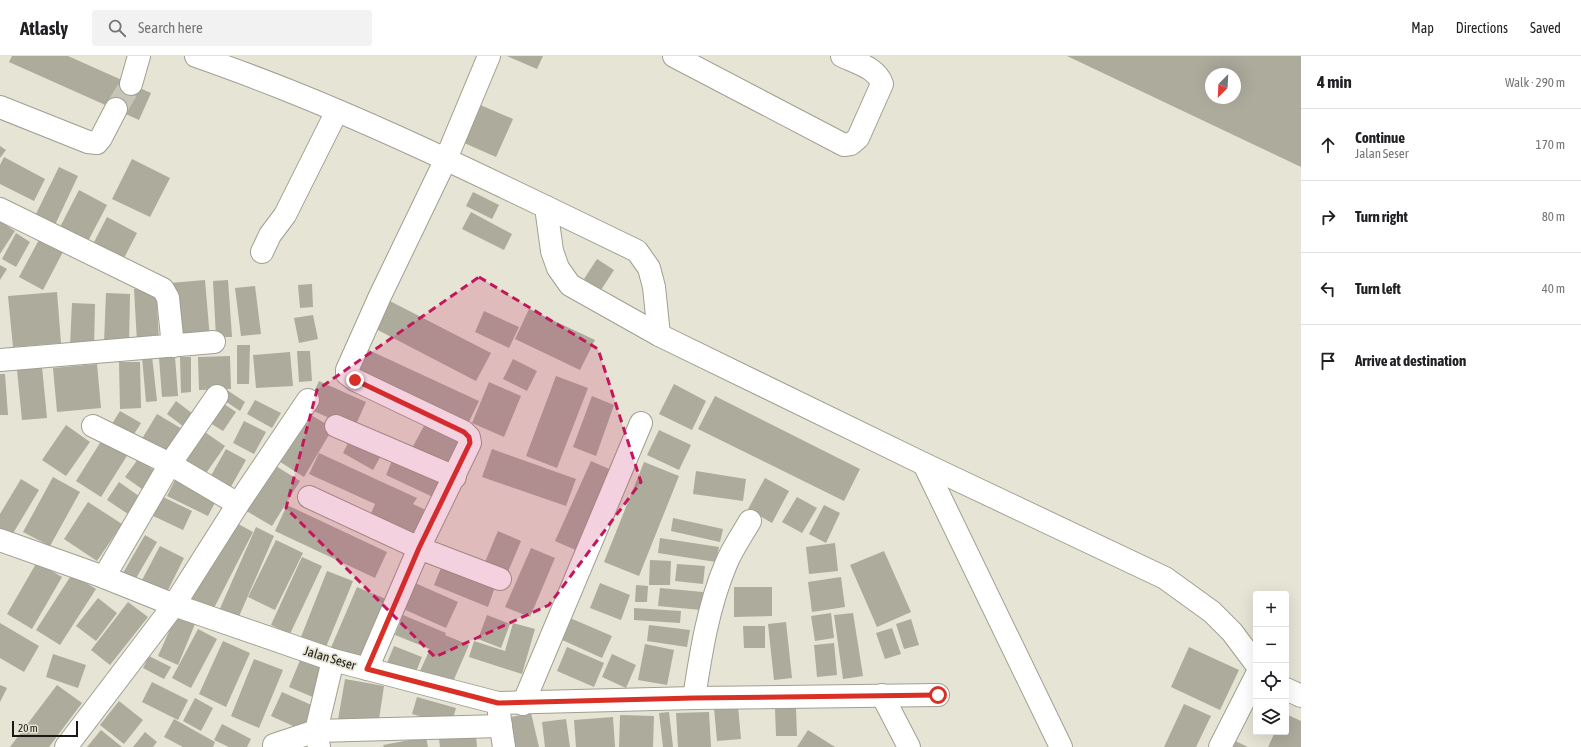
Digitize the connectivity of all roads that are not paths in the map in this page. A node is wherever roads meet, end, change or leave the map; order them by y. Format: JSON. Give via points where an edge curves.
{"nodes":[{"id":1,"x":139,"y":56,"type":"edge"},
{"id":2,"x":196,"y":56,"type":"edge"},
{"id":3,"x":489,"y":56,"type":"edge"},
{"id":4,"x":674,"y":56,"type":"edge"},
{"id":5,"x":842,"y":56,"type":"edge"},
{"id":6,"x":131,"y":84,"type":"tunnel mouth"},
{"id":7,"x":0,"y":107,"type":"edge"},
{"id":8,"x":116,"y":109,"type":"tunnel mouth"},
{"id":9,"x":337,"y":111,"type":"junction"},
{"id":10,"x":446,"y":159,"type":"junction"},
{"id":11,"x":546,"y":207,"type":"junction"},
{"id":12,"x":0,"y":209,"type":"edge"},
{"id":13,"x":262,"y":252,"type":"dead end"},
{"id":14,"x":659,"y":335,"type":"junction"},
{"id":15,"x":214,"y":342,"type":"dead end"},
{"id":16,"x":173,"y":346,"type":"junction"},
{"id":17,"x":0,"y":360,"type":"edge"},
{"id":18,"x":217,"y":396,"type":"dead end"},
{"id":19,"x":308,"y":400,"type":"dead end"},
{"id":20,"x":641,"y":423,"type":"dead end"},
{"id":21,"x":93,"y":426,"type":"dead end"},
{"id":22,"x":336,"y":426,"type":"dead end"},
{"id":23,"x":170,"y":464,"type":"junction"},
{"id":24,"x":924,"y":464,"type":"junction"},
{"id":25,"x":455,"y":477,"type":"junction"},
{"id":26,"x":309,"y":498,"type":"dead end"},
{"id":27,"x":238,"y":504,"type":"junction"},
{"id":28,"x":750,"y":520,"type":"dead end"},
{"id":29,"x":2,"y":545,"type":"edge"},
{"id":30,"x":419,"y":548,"type":"junction"},
{"id":31,"x":104,"y":577,"type":"junction"},
{"id":32,"x":500,"y":579,"type":"dead end"},
{"id":33,"x":174,"y":605,"type":"junction"},
{"id":34,"x":333,"y":660,"type":"junction"},
{"id":35,"x":1255,"y":663,"type":"edge"},
{"id":36,"x":367,"y":669,"type":"junction"},
{"id":37,"x":1253,"y":682,"type":"edge"},
{"id":38,"x":1289,"y":690,"type":"edge"},
{"id":39,"x":882,"y":695,"type":"junction"},
{"id":40,"x":938,"y":695,"type":"dead end"},
{"id":41,"x":1301,"y":696,"type":"edge"},
{"id":42,"x":694,"y":698,"type":"junction"},
{"id":43,"x":498,"y":703,"type":"junction"},
{"id":44,"x":523,"y":704,"type":"junction"},
{"id":45,"x":502,"y":736,"type":"edge"},
{"id":46,"x":317,"y":739,"type":"edge"},
{"id":47,"x":274,"y":745,"type":"dead end"},
{"id":48,"x":66,"y":747,"type":"edge"},
{"id":49,"x":909,"y":747,"type":"edge"},
{"id":50,"x":1061,"y":747,"type":"edge"},
{"id":51,"x":1220,"y":747,"type":"edge"}],
"edges":[{"from":1,"to":6,"type":"street"},
{"from":2,"to":9,"type":"street"},
{"from":3,"to":10,"type":"street"},
{"from":4,"to":5,"type":"street","via":[[844,145],[851,144],[858,138],[882,84],[876,72]]},
{"from":7,"to":8,"type":"street","via":[[88,142],[97,143]]},
{"from":9,"to":10,"type":"street"},
{"from":9,"to":13,"type":"street","via":[[285,215],[270,235]]},
{"from":10,"to":11,"type":"street"},
{"from":10,"to":25,"type":"street","via":[[380,296],[347,374],[464,432],[470,443]]},
{"from":11,"to":14,"type":"street","via":[[552,251],[558,268],[570,285]]},
{"from":11,"to":14,"type":"street","via":[[637,251],[649,268],[654,287]]},
{"from":12,"to":16,"type":"street","via":[[162,289],[168,298]]},
{"from":14,"to":24,"type":"street"},
{"from":15,"to":16,"type":"street"},
{"from":16,"to":17,"type":"street"},
{"from":18,"to":23,"type":"street"},
{"from":19,"to":27,"type":"street"},
{"from":20,"to":44,"type":"street"},
{"from":21,"to":23,"type":"street"},
{"from":22,"to":25,"type":"street"},
{"from":23,"to":27,"type":"street"},
{"from":23,"to":31,"type":"street"},
{"from":24,"to":35,"type":"street","via":[[1165,578],[1212,612],[1232,632]]},
{"from":24,"to":50,"type":"street"},
{"from":25,"to":30,"type":"street"},
{"from":26,"to":30,"type":"street"},
{"from":27,"to":33,"type":"street"},
{"from":28,"to":42,"type":"street","via":[[726,563],[714,596],[704,634]]},
{"from":29,"to":31,"type":"street","name":"Jalan Seser"},
{"from":30,"to":32,"type":"street"},
{"from":30,"to":36,"type":"street"},
{"from":31,"to":33,"type":"street","name":"Jalan Seser"},
{"from":33,"to":34,"type":"street","name":"Jalan Seser"},
{"from":33,"to":48,"type":"street"},
{"from":34,"to":36,"type":"street","name":"Jalan Seser"},
{"from":34,"to":46,"type":"street"},
{"from":36,"to":43,"type":"street","name":"Jalan Seser"},
{"from":37,"to":51,"type":"street"},
{"from":38,"to":41,"type":"street"},
{"from":39,"to":40,"type":"street","name":"Jalan Seser"},
{"from":39,"to":42,"type":"street","name":"Jalan Seser"},
{"from":39,"to":49,"type":"street"},
{"from":42,"to":44,"type":"street","name":"Jalan Seser"},
{"from":43,"to":44,"type":"street","name":"Jalan Seser"},
{"from":43,"to":45,"type":"street"},
{"from":45,"to":46,"type":"street"},
{"from":46,"to":47,"type":"street"}]}
